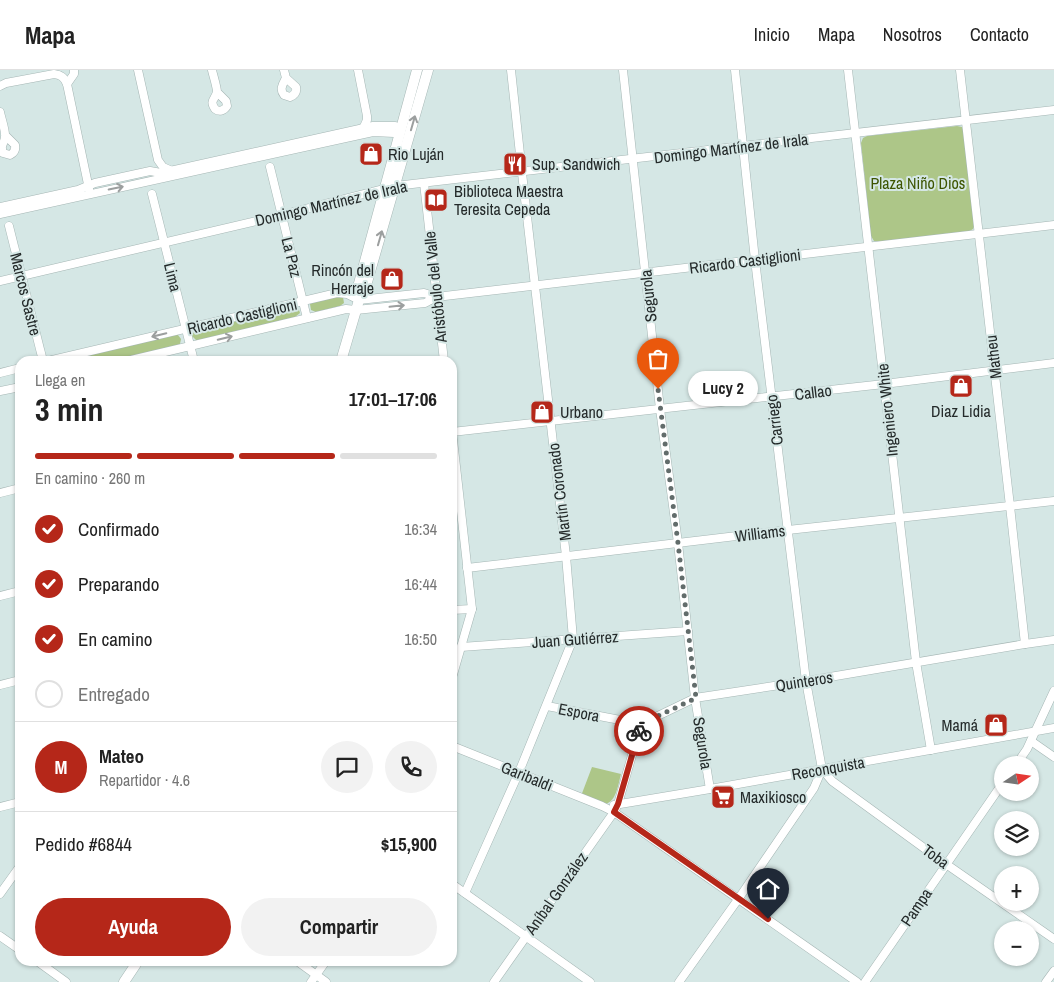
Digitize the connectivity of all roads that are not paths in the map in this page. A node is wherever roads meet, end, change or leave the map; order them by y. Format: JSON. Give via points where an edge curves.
{"nodes":[{"id":1,"x":74,"y":70,"type":"edge"},
{"id":2,"x":138,"y":70,"type":"edge"},
{"id":3,"x":212,"y":70,"type":"edge"},
{"id":4,"x":358,"y":70,"type":"edge"},
{"id":5,"x":417,"y":70,"type":"edge"},
{"id":6,"x":428,"y":70,"type":"edge"},
{"id":7,"x":511,"y":70,"type":"edge"},
{"id":8,"x":623,"y":70,"type":"edge"},
{"id":9,"x":734,"y":70,"type":"edge"},
{"id":10,"x":848,"y":70,"type":"edge"},
{"id":11,"x":960,"y":70,"type":"edge"},
{"id":12,"x":57,"y":72,"type":"edge"},
{"id":13,"x":2,"y":83,"type":"edge"},
{"id":14,"x":67,"y":84,"type":"junction"},
{"id":15,"x":217,"y":92,"type":"dead end"},
{"id":16,"x":1054,"y":110,"type":"edge"},
{"id":17,"x":0,"y":112,"type":"edge"},
{"id":18,"x":966,"y":120,"type":"junction"},
{"id":19,"x":395,"y":129,"type":"dead end"},
{"id":20,"x":362,"y":132,"type":"junction"},
{"id":21,"x":856,"y":133,"type":"junction"},
{"id":22,"x":6,"y":136,"type":"dead end"},
{"id":23,"x":743,"y":146,"type":"junction"},
{"id":24,"x":158,"y":160,"type":"junction"},
{"id":25,"x":633,"y":160,"type":"junction"},
{"id":26,"x":270,"y":167,"type":"dead end"},
{"id":27,"x":150,"y":171,"type":"junction"},
{"id":28,"x":172,"y":171,"type":"junction"},
{"id":29,"x":522,"y":173,"type":"junction"},
{"id":30,"x":161,"y":176,"type":"junction"},
{"id":31,"x":424,"y":183,"type":"junction"},
{"id":32,"x":395,"y":186,"type":"junction"},
{"id":33,"x":384,"y":189,"type":"junction"},
{"id":34,"x":89,"y":190,"type":"junction"},
{"id":35,"x":152,"y":194,"type":"dead end"},
{"id":36,"x":0,"y":208,"type":"edge"},
{"id":37,"x":0,"y":214,"type":"edge"},
{"id":38,"x":282,"y":215,"type":"junction"},
{"id":39,"x":1054,"y":225,"type":"edge"},
{"id":40,"x":9,"y":226,"type":"dead end"},
{"id":41,"x":979,"y":234,"type":"junction"},
{"id":42,"x":164,"y":242,"type":"junction"},
{"id":43,"x":869,"y":246,"type":"junction"},
{"id":44,"x":755,"y":260,"type":"junction"},
{"id":45,"x":646,"y":273,"type":"junction"},
{"id":46,"x":21,"y":276,"type":"junction"},
{"id":47,"x":0,"y":281,"type":"edge"},
{"id":48,"x":535,"y":286,"type":"junction"},
{"id":49,"x":436,"y":297,"type":"junction"},
{"id":50,"x":303,"y":301,"type":"junction"},
{"id":51,"x":358,"y":305,"type":"junction"},
{"id":52,"x":307,"y":318,"type":"junction"},
{"id":53,"x":186,"y":329,"type":"junction"},
{"id":54,"x":190,"y":346,"type":"junction"},
{"id":55,"x":42,"y":356,"type":"edge"},
{"id":56,"x":70,"y":356,"type":"edge"},
{"id":57,"x":148,"y":356,"type":"edge"},
{"id":58,"x":193,"y":356,"type":"edge"},
{"id":59,"x":343,"y":356,"type":"edge"},
{"id":60,"x":443,"y":356,"type":"edge"},
{"id":61,"x":1054,"y":363,"type":"edge"},
{"id":62,"x":15,"y":369,"type":"edge"},
{"id":63,"x":995,"y":371,"type":"junction"},
{"id":64,"x":0,"y":373,"type":"edge"},
{"id":65,"x":884,"y":384,"type":"junction"},
{"id":66,"x":15,"y":388,"type":"edge"},
{"id":67,"x":0,"y":391,"type":"edge"},
{"id":68,"x":772,"y":397,"type":"junction"},
{"id":69,"x":660,"y":409,"type":"junction"},
{"id":70,"x":551,"y":422,"type":"junction"},
{"id":71,"x":457,"y":432,"type":"edge"},
{"id":72,"x":457,"y":471,"type":"edge"},
{"id":73,"x":15,"y":489,"type":"edge"},
{"id":74,"x":0,"y":493,"type":"edge"},
{"id":75,"x":1054,"y":501,"type":"edge"},
{"id":76,"x":1010,"y":506,"type":"junction"},
{"id":77,"x":899,"y":518,"type":"junction"},
{"id":78,"x":788,"y":530,"type":"junction"},
{"id":79,"x":678,"y":543,"type":"junction"},
{"id":80,"x":566,"y":556,"type":"junction"},
{"id":81,"x":467,"y":568,"type":"junction"},
{"id":82,"x":15,"y":592,"type":"edge"},
{"id":83,"x":0,"y":596,"type":"edge"},
{"id":84,"x":472,"y":609,"type":"junction"},
{"id":85,"x":457,"y":610,"type":"edge"},
{"id":86,"x":688,"y":631,"type":"junction"},
{"id":87,"x":573,"y":639,"type":"junction"},
{"id":88,"x":1054,"y":640,"type":"edge"},
{"id":89,"x":1025,"y":644,"type":"junction"},
{"id":90,"x":461,"y":647,"type":"junction"},
{"id":91,"x":457,"y":661,"type":"edge"},
{"id":92,"x":916,"y":662,"type":"junction"},
{"id":93,"x":15,"y":681,"type":"edge"},
{"id":94,"x":806,"y":681,"type":"junction"},
{"id":95,"x":0,"y":685,"type":"edge"},
{"id":96,"x":1054,"y":691,"type":"edge"},
{"id":97,"x":696,"y":698,"type":"junction"},
{"id":98,"x":546,"y":706,"type":"junction"},
{"id":99,"x":641,"y":724,"type":"junction"},
{"id":100,"x":1054,"y":728,"type":"edge"},
{"id":101,"x":1035,"y":731,"type":"junction"},
{"id":102,"x":1031,"y":741,"type":"junction"},
{"id":103,"x":457,"y":748,"type":"edge"},
{"id":104,"x":932,"y":750,"type":"junction"},
{"id":105,"x":1022,"y":756,"type":"edge"},
{"id":106,"x":1054,"y":757,"type":"edge"},
{"id":107,"x":822,"y":769,"type":"junction"},
{"id":108,"x":519,"y":772,"type":"junction"},
{"id":109,"x":710,"y":789,"type":"junction"},
{"id":110,"x":994,"y":795,"type":"edge"},
{"id":111,"x":15,"y":803,"type":"edge"},
{"id":112,"x":0,"y":806,"type":"edge"},
{"id":113,"x":616,"y":808,"type":"junction"},
{"id":114,"x":946,"y":864,"type":"junction"},
{"id":115,"x":15,"y":873,"type":"edge"},
{"id":116,"x":457,"y":887,"type":"edge"},
{"id":117,"x":465,"y":893,"type":"junction"},
{"id":118,"x":0,"y":894,"type":"edge"},
{"id":119,"x":739,"y":898,"type":"junction"},
{"id":120,"x":0,"y":936,"type":"edge"},
{"id":121,"x":525,"y":937,"type":"junction"},
{"id":122,"x":1054,"y":939,"type":"edge"},
{"id":123,"x":15,"y":946,"type":"edge"},
{"id":124,"x":43,"y":966,"type":"edge"},
{"id":125,"x":135,"y":966,"type":"edge"},
{"id":126,"x":304,"y":966,"type":"edge"},
{"id":127,"x":322,"y":966,"type":"edge"},
{"id":128,"x":1054,"y":971,"type":"edge"},
{"id":129,"x":316,"y":975,"type":"junction"},
{"id":130,"x":66,"y":982,"type":"edge"},
{"id":131,"x":124,"y":982,"type":"edge"},
{"id":132,"x":311,"y":982,"type":"edge"},
{"id":133,"x":326,"y":982,"type":"edge"},
{"id":134,"x":494,"y":982,"type":"edge"},
{"id":135,"x":590,"y":982,"type":"edge"},
{"id":136,"x":680,"y":982,"type":"edge"},
{"id":137,"x":857,"y":982,"type":"edge"},
{"id":138,"x":865,"y":982,"type":"edge"},
{"id":139,"x":1046,"y":982,"type":"edge"}],
"edges":[{"from":1,"to":14,"type":"street"},
{"from":2,"to":24,"type":"street"},
{"from":3,"to":15,"type":"street"},
{"from":4,"to":20,"type":"street","via":[[367,116]]},
{"from":5,"to":33,"type":"main road"},
{"from":32,"to":6,"type":"main road","one_way":true},
{"from":7,"to":29,"type":"street","name":"Martín Coronado"},
{"from":8,"to":25,"type":"street","name":"Segurola"},
{"from":9,"to":23,"type":"street","name":"Carriego"},
{"from":10,"to":21,"type":"street","name":"Ingeniero White"},
{"from":11,"to":18,"type":"street","name":"Matheu"},
{"from":12,"to":13,"type":"street"},
{"from":12,"to":14,"type":"street"},
{"from":14,"to":34,"type":"street"},
{"from":16,"to":18,"type":"street","name":"Domingo Martínez de Irala"},
{"from":17,"to":22,"type":"street"},
{"from":18,"to":21,"type":"street","name":"Domingo Martínez de Irala"},
{"from":18,"to":41,"type":"street","name":"Matheu"},
{"from":19,"to":20,"type":"street"},
{"from":20,"to":28,"type":"street"},
{"from":20,"to":30,"type":"street"},
{"from":21,"to":23,"type":"street","name":"Domingo Martínez de Irala"},
{"from":21,"to":43,"type":"street","name":"Ingeniero White"},
{"from":23,"to":25,"type":"street","name":"Domingo Martínez de Irala"},
{"from":23,"to":44,"type":"street","name":"Carriego"},
{"from":24,"to":27,"type":"street"},
{"from":24,"to":28,"type":"street"},
{"from":25,"to":29,"type":"street","name":"Domingo Martínez de Irala"},
{"from":25,"to":45,"type":"street","name":"Segurola"},
{"from":26,"to":38,"type":"street","name":"La Paz"},
{"from":27,"to":30,"type":"street"},
{"from":27,"to":34,"type":"street","via":[[95,183]]},
{"from":28,"to":30,"type":"street"},
{"from":29,"to":31,"type":"street","name":"Domingo Martínez de Irala"},
{"from":29,"to":48,"type":"street","name":"Martín Coronado"},
{"from":34,"to":30,"type":"street","one_way":true},
{"from":31,"to":32,"type":"street","name":"Domingo Martínez de Irala"},
{"from":31,"to":49,"type":"street","name":"Aristóbulo del Valle"},
{"from":32,"to":33,"type":"street","name":"Domingo Martínez de Irala"},
{"from":51,"to":32,"type":"main road","one_way":true,"via":[[366,289]]},
{"from":33,"to":38,"type":"street","name":"Domingo Martínez de Irala"},
{"from":33,"to":51,"type":"main road","via":[[358,287]]},
{"from":34,"to":36,"type":"street"},
{"from":34,"to":37,"type":"street"},
{"from":35,"to":42,"type":"street","name":"Lima"},
{"from":38,"to":42,"type":"street","name":"Domingo Martínez de Irala"},
{"from":38,"to":50,"type":"street","name":"La Paz"},
{"from":39,"to":41,"type":"street","name":"Ricardo Castiglioni"},
{"from":40,"to":46,"type":"street","name":"Marcos Sastre"},
{"from":41,"to":43,"type":"street","name":"Ricardo Castiglioni"},
{"from":41,"to":63,"type":"street","name":"Matheu"},
{"from":42,"to":46,"type":"street","name":"Domingo Martínez de Irala"},
{"from":42,"to":53,"type":"street","name":"Lima"},
{"from":43,"to":44,"type":"street","name":"Ricardo Castiglioni"},
{"from":43,"to":65,"type":"street","name":"Ingeniero White"},
{"from":44,"to":45,"type":"street","name":"Ricardo Castiglioni"},
{"from":44,"to":68,"type":"street","name":"Carriego"},
{"from":45,"to":48,"type":"street","name":"Ricardo Castiglioni"},
{"from":45,"to":69,"type":"street","name":"Segurola"},
{"from":46,"to":47,"type":"street","name":"Domingo Martínez de Irala"},
{"from":46,"to":55,"type":"street","name":"Marcos Sastre"},
{"from":48,"to":49,"type":"street","name":"Ricardo Castiglioni"},
{"from":48,"to":70,"type":"street","name":"Martín Coronado"},
{"from":49,"to":51,"type":"street","name":"Ricardo Castiglioni","via":[[425,303]]},
{"from":49,"to":60,"type":"street","name":"Aristóbulo del Valle"},
{"from":50,"to":51,"type":"street","name":"Ricardo Castiglioni","via":[[337,293],[347,294]]},
{"from":50,"to":52,"type":"street","name":"La Paz"},
{"from":50,"to":53,"type":"street","name":"Ricardo Castiglioni"},
{"from":51,"to":52,"type":"street","name":"Ricardo Castiglioni"},
{"from":51,"to":59,"type":"main road"},
{"from":54,"to":52,"type":"street","name":"Ricardo Castiglioni","one_way":true},
{"from":53,"to":54,"type":"street","name":"Lima"},
{"from":53,"to":56,"type":"street","name":"Ricardo Castiglioni","one_way":true},
{"from":54,"to":57,"type":"street","name":"Ricardo Castiglioni"},
{"from":54,"to":58,"type":"street","name":"Lima"},
{"from":61,"to":63,"type":"street","name":"Callao"},
{"from":62,"to":64,"type":"street"},
{"from":63,"to":65,"type":"street","name":"Callao"},
{"from":63,"to":76,"type":"street","name":"Matheu"},
{"from":65,"to":68,"type":"street","name":"Callao"},
{"from":65,"to":77,"type":"street","name":"Ingeniero White"},
{"from":66,"to":67,"type":"street"},
{"from":68,"to":69,"type":"street","name":"Callao"},
{"from":68,"to":78,"type":"street","name":"Carriego"},
{"from":69,"to":70,"type":"street","name":"Callao"},
{"from":69,"to":79,"type":"street","name":"Segurola"},
{"from":70,"to":71,"type":"street","name":"Callao"},
{"from":70,"to":80,"type":"street","name":"Martín Coronado"},
{"from":72,"to":81,"type":"street"},
{"from":73,"to":74,"type":"street"},
{"from":75,"to":76,"type":"street","name":"Williams"},
{"from":76,"to":77,"type":"street","name":"Williams"},
{"from":76,"to":89,"type":"street","name":"Matheu"},
{"from":77,"to":78,"type":"street","name":"Williams"},
{"from":77,"to":92,"type":"street","name":"Ingeniero White"},
{"from":78,"to":79,"type":"street","name":"Williams"},
{"from":78,"to":94,"type":"street","name":"Carriego"},
{"from":79,"to":80,"type":"street","name":"Williams"},
{"from":79,"to":86,"type":"street","name":"Segurola"},
{"from":80,"to":81,"type":"street","name":"Williams"},
{"from":80,"to":87,"type":"street","name":"Martín Coronado"},
{"from":81,"to":84,"type":"street"},
{"from":82,"to":83,"type":"street"},
{"from":84,"to":85,"type":"street"},
{"from":84,"to":90,"type":"street"},
{"from":86,"to":87,"type":"street","name":"Juan Gutiérrez"},
{"from":86,"to":97,"type":"street","name":"Segurola"},
{"from":87,"to":90,"type":"street","name":"Juan Gutiérrez"},
{"from":87,"to":98,"type":"street","name":"Martín Coronado"},
{"from":88,"to":89,"type":"street","name":"Quinteros"},
{"from":89,"to":92,"type":"street","name":"Quinteros"},
{"from":90,"to":91,"type":"street"},
{"from":92,"to":94,"type":"street","name":"Quinteros"},
{"from":92,"to":104,"type":"street","name":"Ingeniero White"},
{"from":93,"to":95,"type":"street"},
{"from":94,"to":97,"type":"street","name":"Quinteros"},
{"from":94,"to":107,"type":"street","name":"Carriego"},
{"from":96,"to":101,"type":"street"},
{"from":97,"to":99,"type":"street","name":"Quinteros"},
{"from":97,"to":109,"type":"street","name":"Segurola"},
{"from":98,"to":99,"type":"street","name":"Espora"},
{"from":98,"to":108,"type":"street","name":"Martín Coronado"},
{"from":99,"to":113,"type":"street"},
{"from":100,"to":101,"type":"street","name":"Reconquista"},
{"from":101,"to":102,"type":"street"},
{"from":101,"to":104,"type":"street","name":"Reconquista"},
{"from":102,"to":105,"type":"street"},
{"from":102,"to":106,"type":"street"},
{"from":103,"to":108,"type":"street","name":"Garibaldi"},
{"from":104,"to":107,"type":"street","name":"Reconquista"},
{"from":107,"to":109,"type":"street","name":"Reconquista"},
{"from":107,"to":114,"type":"street","name":"Toba","via":[[832,781]]},
{"from":107,"to":119,"type":"street","via":[[814,788]]},
{"from":108,"to":113,"type":"street","name":"Garibaldi","via":[[602,806]]},
{"from":108,"to":117,"type":"street","name":"Martín Coronado"},
{"from":109,"to":113,"type":"street","name":"Reconquista"},
{"from":110,"to":114,"type":"street","name":"Pampa"},
{"from":111,"to":112,"type":"street"},
{"from":113,"to":119,"type":"street","name":"Garibaldi"},
{"from":113,"to":121,"type":"street","name":"Aníbal González"},
{"from":114,"to":122,"type":"street","name":"Toba"},
{"from":114,"to":138,"type":"street","name":"Pampa"},
{"from":115,"to":118,"type":"street"},
{"from":116,"to":117,"type":"street"},
{"from":117,"to":121,"type":"street"},
{"from":119,"to":136,"type":"street"},
{"from":119,"to":137,"type":"street","name":"Garibaldi"},
{"from":120,"to":123,"type":"street"},
{"from":121,"to":134,"type":"street","name":"Aníbal González"},
{"from":121,"to":135,"type":"street"},
{"from":124,"to":130,"type":"street"},
{"from":125,"to":131,"type":"main road"},
{"from":126,"to":129,"type":"street"},
{"from":127,"to":129,"type":"street"},
{"from":128,"to":139,"type":"street"},
{"from":129,"to":132,"type":"street"},
{"from":129,"to":133,"type":"street"}]}
